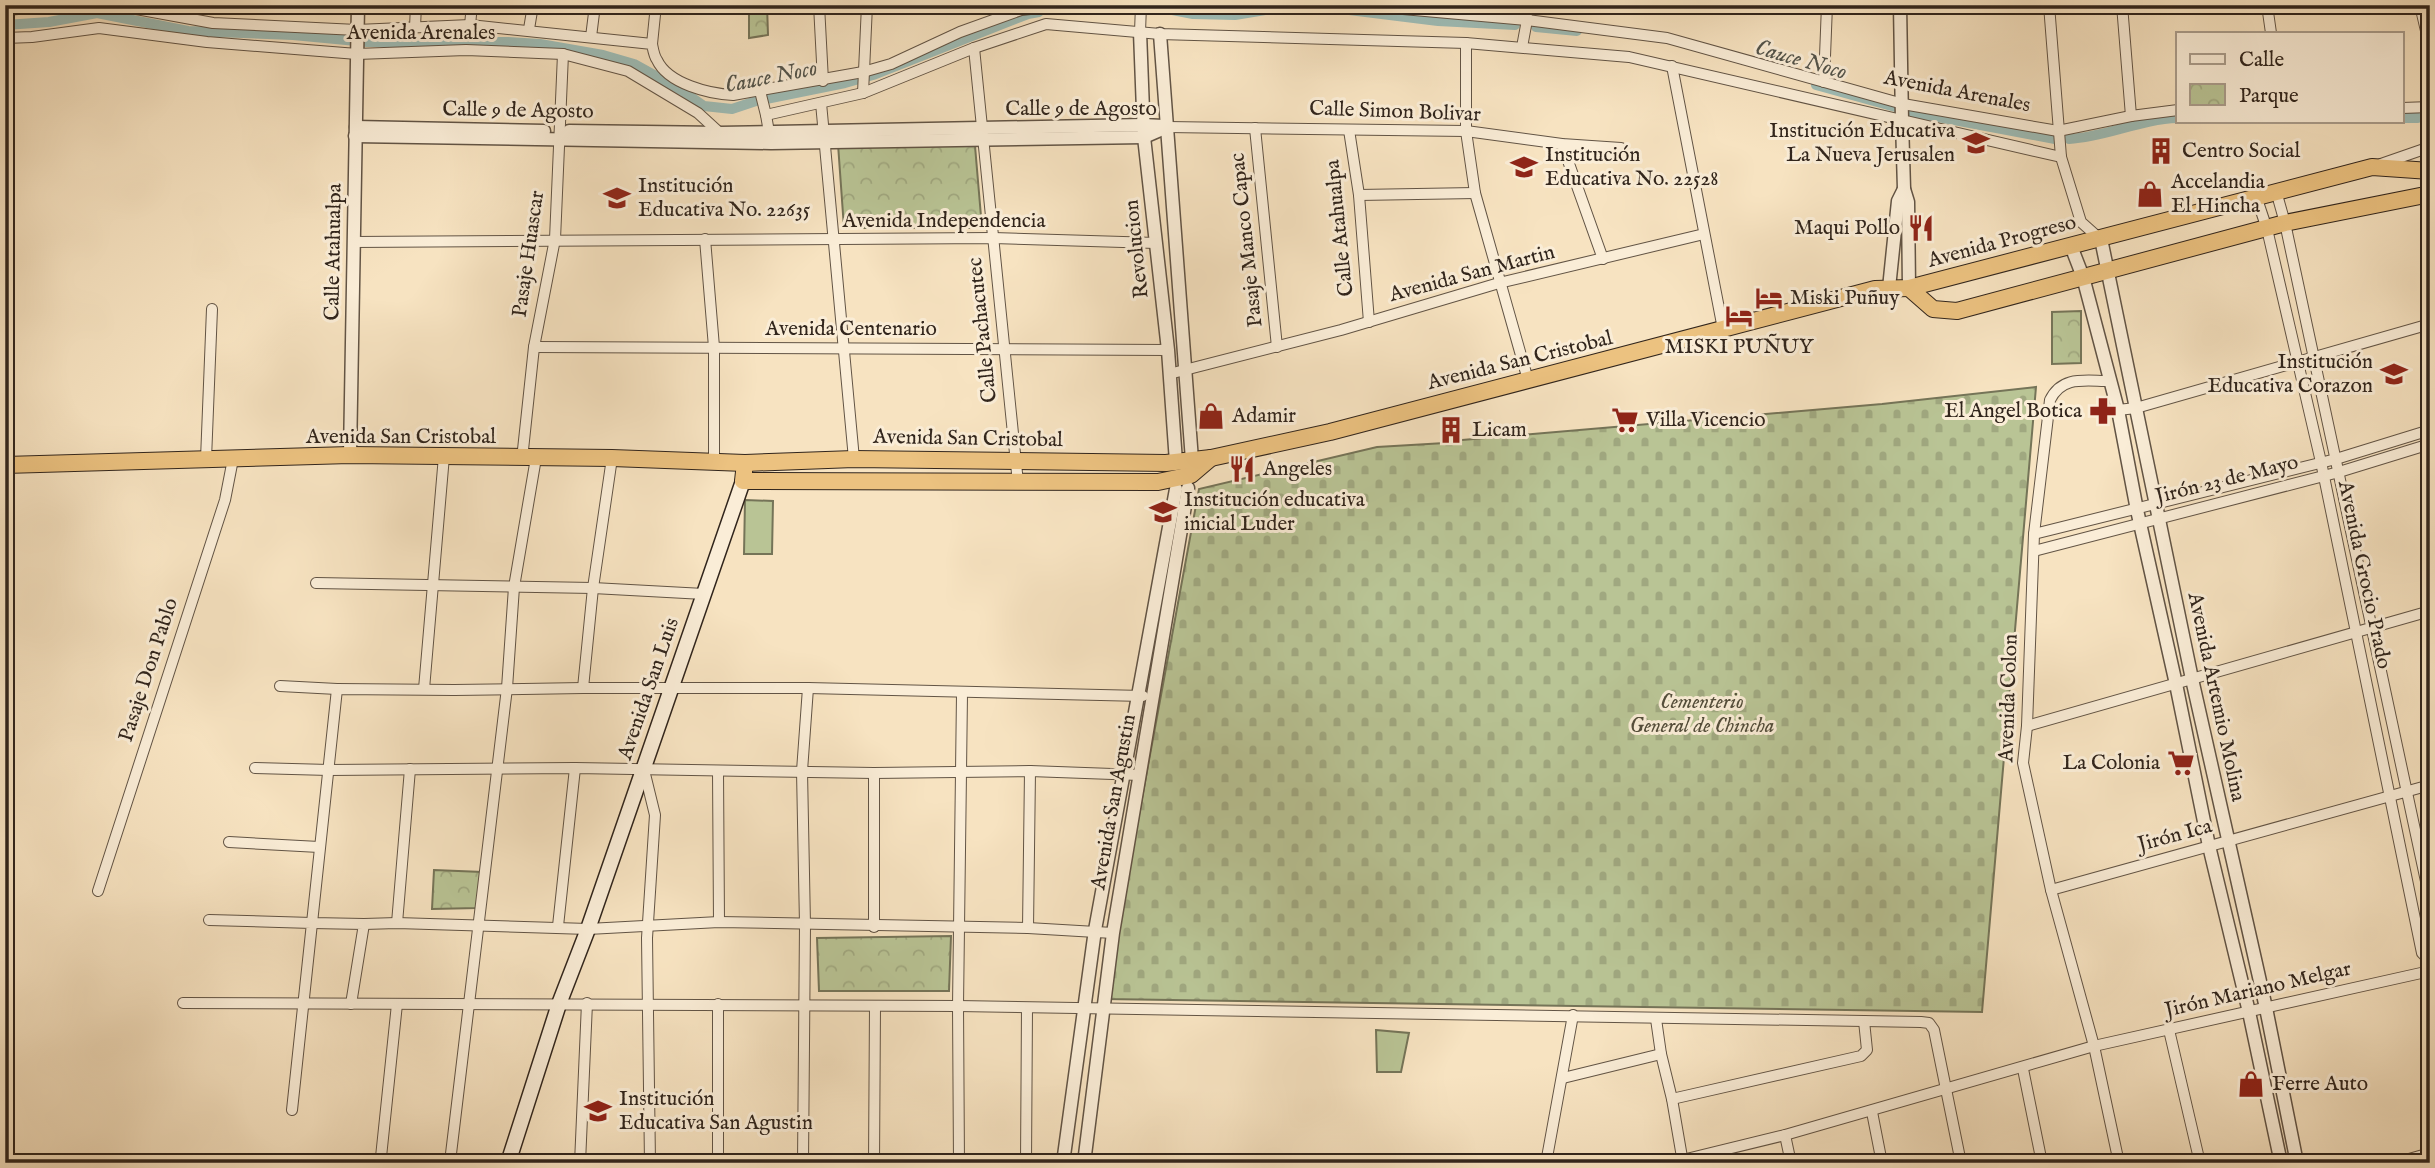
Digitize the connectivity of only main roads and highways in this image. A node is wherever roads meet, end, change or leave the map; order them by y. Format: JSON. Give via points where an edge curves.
{"nodes":[{"id":1,"x":2430,"y":171,"type":"edge"},
{"id":2,"x":2430,"y":194,"type":"edge"},
{"id":3,"x":1909,"y":288,"type":"junction"},
{"id":4,"x":887,"y":460,"type":"junction"},
{"id":5,"x":745,"y":463,"type":"junction"},
{"id":6,"x":5,"y":465,"type":"edge"},
{"id":7,"x":1183,"y":475,"type":"junction"},
{"id":8,"x":743,"y":481,"type":"junction"},
{"id":9,"x":888,"y":481,"type":"junction"},
{"id":10,"x":563,"y":1004,"type":"junction"},
{"id":11,"x":508,"y":1163,"type":"edge"},
{"id":12,"x":517,"y":1163,"type":"edge"}],
"edges":[{"from":1,"to":3,"type":"highway","name":"Avenida Progreso","via":[[2372,167]]},
{"from":2,"to":3,"type":"highway","name":"Avenida Progreso","via":[[2285,223],[1957,311],[1933,309]]},
{"from":3,"to":7,"type":"highway","name":"Avenida San Cristobal","via":[[1875,289],[1330,432],[1211,458]]},
{"from":4,"to":5,"type":"highway","name":"Avenida San Cristobal"},
{"from":4,"to":7,"type":"highway","name":"Avenida San Cristobal","via":[[1016,461]]},
{"from":4,"to":9,"type":"highway"},
{"from":5,"to":6,"type":"highway","name":"Avenida San Cristobal","via":[[350,455]]},
{"from":5,"to":8,"type":"highway","name":"Avenida San Luis"},
{"from":7,"to":9,"type":"highway","via":[[1158,482]]},
{"from":8,"to":9,"type":"highway"},
{"from":8,"to":10,"type":"main road","name":"Avenida San Luis","via":[[588,929],[590,938]]},
{"from":10,"to":11,"type":"main road","name":"Avenida San Luis"},
{"from":10,"to":12,"type":"main road","name":"Avenida San Luis"}]}
